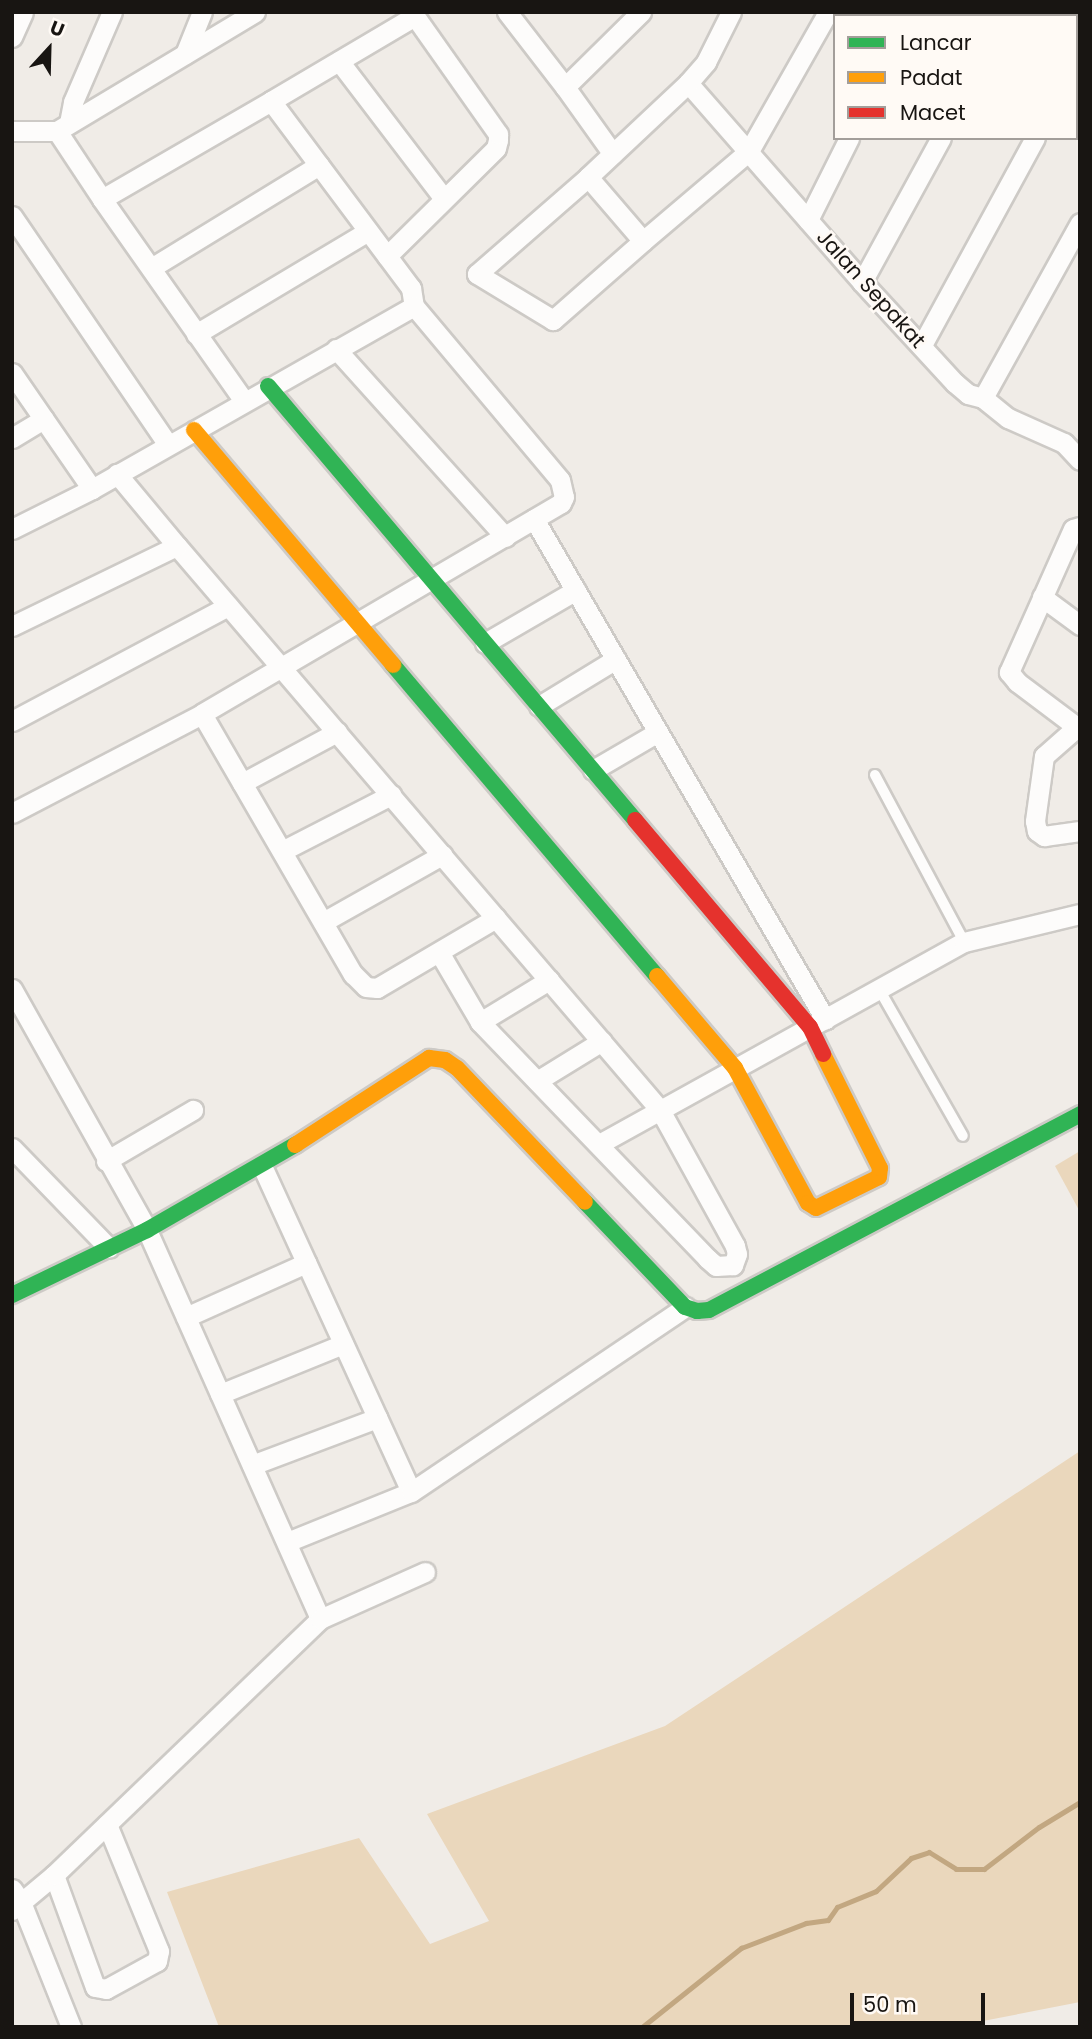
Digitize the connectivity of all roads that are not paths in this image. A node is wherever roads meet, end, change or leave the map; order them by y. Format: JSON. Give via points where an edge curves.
{"nodes":[{"id":1,"x":23,"y":12,"type":"edge"},
{"id":2,"x":111,"y":12,"type":"edge"},
{"id":3,"x":202,"y":12,"type":"edge"},
{"id":4,"x":255,"y":12,"type":"edge"},
{"id":5,"x":641,"y":12,"type":"edge"},
{"id":6,"x":731,"y":12,"type":"edge"},
{"id":7,"x":828,"y":12,"type":"edge"},
{"id":8,"x":413,"y":14,"type":"edge"},
{"id":9,"x":516,"y":15,"type":"edge"},
{"id":10,"x":12,"y":37,"type":"edge"},
{"id":11,"x":185,"y":54,"type":"junction"},
{"id":12,"x":339,"y":61,"type":"junction"},
{"id":13,"x":688,"y":83,"type":"junction"},
{"id":14,"x":565,"y":87,"type":"junction"},
{"id":15,"x":271,"y":101,"type":"junction"},
{"id":16,"x":63,"y":127,"type":"junction"},
{"id":17,"x":12,"y":131,"type":"edge"},
{"id":18,"x":848,"y":140,"type":"edge"},
{"id":19,"x":939,"y":140,"type":"edge"},
{"id":20,"x":1034,"y":140,"type":"edge"},
{"id":21,"x":749,"y":151,"type":"junction"},
{"id":22,"x":613,"y":154,"type":"junction"},
{"id":23,"x":319,"y":165,"type":"junction"},
{"id":24,"x":588,"y":177,"type":"junction"},
{"id":25,"x":102,"y":199,"type":"junction"},
{"id":26,"x":444,"y":199,"type":"junction"},
{"id":27,"x":12,"y":216,"type":"edge"},
{"id":28,"x":808,"y":220,"type":"junction"},
{"id":29,"x":1080,"y":223,"type":"edge"},
{"id":30,"x":368,"y":231,"type":"junction"},
{"id":31,"x":643,"y":242,"type":"junction"},
{"id":32,"x":387,"y":256,"type":"junction"},
{"id":33,"x":151,"y":268,"type":"junction"},
{"id":34,"x":862,"y":282,"type":"junction"},
{"id":35,"x":414,"y":306,"type":"junction"},
{"id":36,"x":196,"y":334,"type":"junction"},
{"id":37,"x":922,"y":345,"type":"junction"},
{"id":38,"x":336,"y":349,"type":"junction"},
{"id":39,"x":12,"y":373,"type":"edge"},
{"id":40,"x":268,"y":386,"type":"junction"},
{"id":41,"x":983,"y":398,"type":"junction"},
{"id":42,"x":244,"y":401,"type":"junction"},
{"id":43,"x":44,"y":419,"type":"junction"},
{"id":44,"x":194,"y":430,"type":"junction"},
{"id":45,"x":12,"y":438,"type":"edge"},
{"id":46,"x":168,"y":445,"type":"junction"},
{"id":47,"x":1080,"y":460,"type":"edge"},
{"id":48,"x":117,"y":474,"type":"junction"},
{"id":49,"x":92,"y":489,"type":"junction"},
{"id":50,"x":534,"y":519,"type":"junction"},
{"id":51,"x":1080,"y":527,"type":"edge"},
{"id":52,"x":12,"y":529,"type":"edge"},
{"id":53,"x":505,"y":537,"type":"junction"},
{"id":54,"x":177,"y":546,"type":"junction"},
{"id":55,"x":432,"y":580,"type":"junction"},
{"id":56,"x":576,"y":590,"type":"junction"},
{"id":57,"x":1042,"y":597,"type":"junction"},
{"id":58,"x":228,"y":606,"type":"junction"},
{"id":59,"x":12,"y":625,"type":"edge"},
{"id":60,"x":356,"y":625,"type":"junction"},
{"id":61,"x":1080,"y":625,"type":"edge"},
{"id":62,"x":485,"y":643,"type":"junction"},
{"id":63,"x":616,"y":659,"type":"junction"},
{"id":64,"x":282,"y":668,"type":"junction"},
{"id":65,"x":539,"y":706,"type":"junction"},
{"id":66,"x":202,"y":714,"type":"junction"},
{"id":67,"x":12,"y":720,"type":"edge"},
{"id":68,"x":1078,"y":725,"type":"edge"},
{"id":69,"x":658,"y":732,"type":"junction"},
{"id":70,"x":337,"y":733,"type":"junction"},
{"id":71,"x":593,"y":770,"type":"junction"},
{"id":72,"x":875,"y":775,"type":"dead end"},
{"id":73,"x":242,"y":783,"type":"junction"},
{"id":74,"x":391,"y":795,"type":"junction"},
{"id":75,"x":12,"y":813,"type":"edge"},
{"id":76,"x":1080,"y":831,"type":"edge"},
{"id":77,"x":282,"y":851,"type":"junction"},
{"id":78,"x":442,"y":855,"type":"junction"},
{"id":79,"x":1080,"y":914,"type":"edge"},
{"id":80,"x":496,"y":918,"type":"junction"},
{"id":81,"x":323,"y":922,"type":"junction"},
{"id":82,"x":964,"y":942,"type":"junction"},
{"id":83,"x":439,"y":952,"type":"junction"},
{"id":84,"x":549,"y":980,"type":"junction"},
{"id":85,"x":12,"y":989,"type":"edge"},
{"id":86,"x":879,"y":989,"type":"junction"},
{"id":87,"x":480,"y":1022,"type":"junction"},
{"id":88,"x":818,"y":1023,"type":"junction"},
{"id":89,"x":602,"y":1041,"type":"junction"},
{"id":90,"x":735,"y":1068,"type":"junction"},
{"id":91,"x":537,"y":1081,"type":"junction"},
{"id":92,"x":193,"y":1110,"type":"dead end"},
{"id":93,"x":660,"y":1110,"type":"junction"},
{"id":94,"x":1080,"y":1114,"type":"edge"},
{"id":95,"x":963,"y":1136,"type":"dead end"},
{"id":96,"x":599,"y":1144,"type":"junction"},
{"id":97,"x":12,"y":1148,"type":"edge"},
{"id":98,"x":106,"y":1161,"type":"junction"},
{"id":99,"x":262,"y":1166,"type":"junction"},
{"id":100,"x":147,"y":1230,"type":"junction"},
{"id":101,"x":109,"y":1248,"type":"junction"},
{"id":102,"x":306,"y":1264,"type":"junction"},
{"id":103,"x":12,"y":1294,"type":"edge"},
{"id":104,"x":685,"y":1307,"type":"junction"},
{"id":105,"x":186,"y":1317,"type":"junction"},
{"id":106,"x":343,"y":1345,"type":"junction"},
{"id":107,"x":220,"y":1394,"type":"junction"},
{"id":108,"x":377,"y":1418,"type":"junction"},
{"id":109,"x":252,"y":1465,"type":"junction"},
{"id":110,"x":411,"y":1492,"type":"junction"},
{"id":111,"x":286,"y":1542,"type":"junction"},
{"id":112,"x":425,"y":1572,"type":"dead end"},
{"id":113,"x":320,"y":1619,"type":"junction"},
{"id":114,"x":107,"y":1824,"type":"junction"},
{"id":115,"x":54,"y":1874,"type":"junction"},
{"id":116,"x":15,"y":1901,"type":"edge"},
{"id":117,"x":71,"y":2027,"type":"edge"}],
"edges":[{"from":1,"to":10,"type":"street"},
{"from":2,"to":16,"type":"street"},
{"from":3,"to":11,"type":"street"},
{"from":4,"to":11,"type":"street"},
{"from":5,"to":14,"type":"street"},
{"from":6,"to":13,"type":"street","via":[[706,62]]},
{"from":7,"to":21,"type":"street"},
{"from":8,"to":12,"type":"street"},
{"from":8,"to":26,"type":"street","via":[[498,134],[496,148]]},
{"from":9,"to":14,"type":"street"},
{"from":11,"to":16,"type":"street"},
{"from":12,"to":15,"type":"street"},
{"from":12,"to":26,"type":"street"},
{"from":13,"to":21,"type":"street","name":"Jalan Sepakat"},
{"from":13,"to":22,"type":"street"},
{"from":14,"to":22,"type":"street"},
{"from":15,"to":23,"type":"street"},
{"from":15,"to":25,"type":"street"},
{"from":16,"to":17,"type":"street"},
{"from":16,"to":25,"type":"street"},
{"from":18,"to":28,"type":"street"},
{"from":19,"to":34,"type":"street"},
{"from":20,"to":37,"type":"street"},
{"from":21,"to":28,"type":"street","name":"Jalan Sepakat"},
{"from":21,"to":31,"type":"street"},
{"from":22,"to":24,"type":"street"},
{"from":23,"to":30,"type":"street"},
{"from":23,"to":33,"type":"street"},
{"from":24,"to":31,"type":"street"},
{"from":24,"to":31,"type":"street","via":[[477,274],[553,320]]},
{"from":25,"to":33,"type":"street"},
{"from":26,"to":32,"type":"street"},
{"from":27,"to":46,"type":"street"},
{"from":28,"to":34,"type":"street","name":"Jalan Sepakat"},
{"from":29,"to":41,"type":"street"},
{"from":30,"to":32,"type":"street"},
{"from":30,"to":36,"type":"street"},
{"from":32,"to":35,"type":"street","via":[[411,288]]},
{"from":33,"to":36,"type":"street"},
{"from":34,"to":37,"type":"street","name":"Jalan Sepakat"},
{"from":35,"to":38,"type":"street"},
{"from":35,"to":50,"type":"street","via":[[560,480],[561,503]]},
{"from":36,"to":42,"type":"street"},
{"from":37,"to":41,"type":"street","name":"Jalan Sepakat","via":[[962,389]]},
{"from":38,"to":40,"type":"street"},
{"from":38,"to":53,"type":"street"},
{"from":39,"to":43,"type":"street"},
{"from":40,"to":42,"type":"street"},
{"from":40,"to":55,"type":"street"},
{"from":41,"to":47,"type":"street","name":"Jalan Sepakat","via":[[1008,418],[1064,443]]},
{"from":42,"to":44,"type":"street"},
{"from":43,"to":45,"type":"street"},
{"from":43,"to":49,"type":"street"},
{"from":44,"to":46,"type":"street"},
{"from":44,"to":60,"type":"street"},
{"from":46,"to":48,"type":"street"},
{"from":48,"to":49,"type":"street"},
{"from":48,"to":54,"type":"street"},
{"from":49,"to":52,"type":"street"},
{"from":50,"to":53,"type":"street"},
{"from":50,"to":56,"type":"street"},
{"from":51,"to":57,"type":"street","via":[[1073,529]]},
{"from":53,"to":55,"type":"street"},
{"from":54,"to":58,"type":"street"},
{"from":54,"to":59,"type":"street"},
{"from":55,"to":60,"type":"street"},
{"from":55,"to":62,"type":"street"},
{"from":56,"to":62,"type":"street"},
{"from":56,"to":63,"type":"street"},
{"from":57,"to":61,"type":"street"},
{"from":57,"to":68,"type":"street","via":[[1009,672]]},
{"from":58,"to":64,"type":"street"},
{"from":58,"to":67,"type":"street"},
{"from":60,"to":64,"type":"street"},
{"from":60,"to":90,"type":"street"},
{"from":62,"to":65,"type":"street"},
{"from":63,"to":65,"type":"street"},
{"from":63,"to":69,"type":"street"},
{"from":64,"to":66,"type":"street"},
{"from":64,"to":70,"type":"street"},
{"from":65,"to":71,"type":"street"},
{"from":66,"to":73,"type":"street"},
{"from":66,"to":75,"type":"street"},
{"from":68,"to":76,"type":"street","via":[[1044,755],[1035,821],[1044,836]]},
{"from":69,"to":71,"type":"street"},
{"from":69,"to":88,"type":"street"},
{"from":70,"to":73,"type":"street"},
{"from":70,"to":74,"type":"street"},
{"from":71,"to":88,"type":"street"},
{"from":72,"to":82,"type":"lane"},
{"from":73,"to":77,"type":"street"},
{"from":74,"to":77,"type":"street"},
{"from":74,"to":78,"type":"street"},
{"from":77,"to":81,"type":"street"},
{"from":78,"to":80,"type":"street"},
{"from":78,"to":81,"type":"street"},
{"from":79,"to":82,"type":"street"},
{"from":80,"to":83,"type":"street"},
{"from":80,"to":84,"type":"street"},
{"from":81,"to":83,"type":"street","via":[[353,974],[366,986],[377,988]]},
{"from":82,"to":86,"type":"street"},
{"from":83,"to":87,"type":"street"},
{"from":84,"to":87,"type":"street"},
{"from":84,"to":89,"type":"street"},
{"from":85,"to":98,"type":"street"},
{"from":86,"to":88,"type":"street"},
{"from":86,"to":95,"type":"lane"},
{"from":87,"to":91,"type":"street"},
{"from":88,"to":90,"type":"street"},
{"from":88,"to":90,"type":"street","via":[[880,1168],[874,1180],[812,1206]]},
{"from":89,"to":91,"type":"street"},
{"from":89,"to":93,"type":"street"},
{"from":90,"to":93,"type":"street"},
{"from":91,"to":96,"type":"street"},
{"from":92,"to":98,"type":"street"},
{"from":93,"to":96,"type":"street"},
{"from":93,"to":96,"type":"street","via":[[735,1246],[733,1265],[716,1266],[708,1259]]},
{"from":94,"to":104,"type":"street","via":[[709,1310]]},
{"from":97,"to":101,"type":"street"},
{"from":98,"to":100,"type":"street"},
{"from":99,"to":100,"type":"street"},
{"from":99,"to":102,"type":"street"},
{"from":99,"to":104,"type":"street","via":[[412,1067],[429,1058],[445,1060]]},
{"from":100,"to":101,"type":"street"},
{"from":100,"to":105,"type":"street"},
{"from":101,"to":103,"type":"street"},
{"from":102,"to":105,"type":"street"},
{"from":102,"to":106,"type":"street"},
{"from":104,"to":110,"type":"street"},
{"from":105,"to":107,"type":"street"},
{"from":106,"to":107,"type":"street"},
{"from":106,"to":108,"type":"street"},
{"from":107,"to":109,"type":"street"},
{"from":108,"to":109,"type":"street"},
{"from":108,"to":110,"type":"street"},
{"from":109,"to":111,"type":"street"},
{"from":110,"to":111,"type":"street"},
{"from":111,"to":113,"type":"street"},
{"from":112,"to":113,"type":"street"},
{"from":113,"to":114,"type":"street"},
{"from":114,"to":115,"type":"street"},
{"from":114,"to":115,"type":"street","via":[[159,1951],[157,1961],[106,1989],[95,1987]]},
{"from":115,"to":116,"type":"street"},
{"from":116,"to":117,"type":"street"}]}
